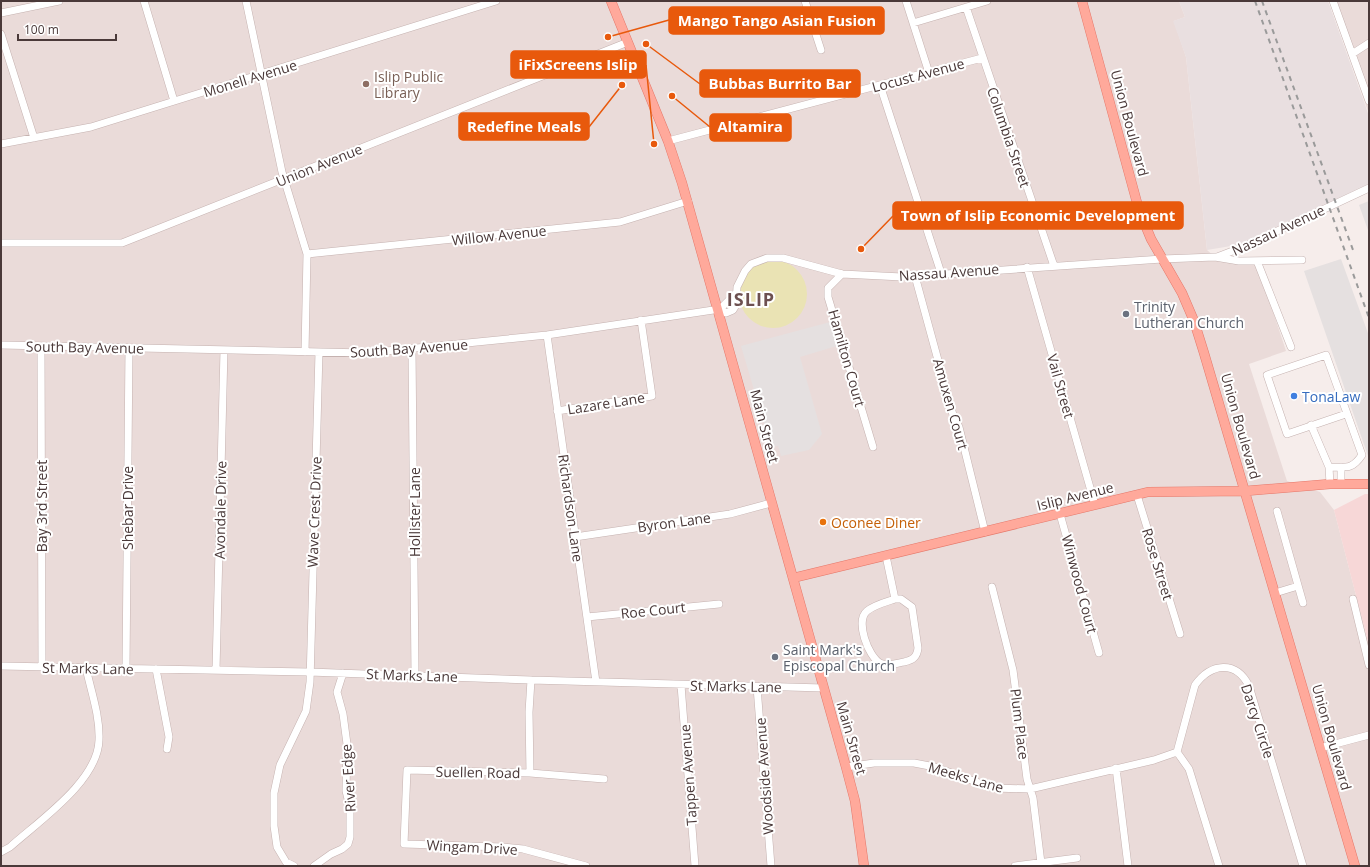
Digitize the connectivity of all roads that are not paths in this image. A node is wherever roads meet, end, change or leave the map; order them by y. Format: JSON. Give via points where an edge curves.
{"nodes":[{"id":1,"x":59,"y":1,"type":"edge"},
{"id":2,"x":144,"y":1,"type":"edge"},
{"id":3,"x":246,"y":1,"type":"edge"},
{"id":4,"x":496,"y":1,"type":"edge"},
{"id":5,"x":612,"y":1,"type":"edge"},
{"id":6,"x":805,"y":1,"type":"edge"},
{"id":7,"x":906,"y":1,"type":"edge"},
{"id":8,"x":987,"y":1,"type":"edge"},
{"id":9,"x":1082,"y":1,"type":"edge"},
{"id":10,"x":1333,"y":1,"type":"edge"},
{"id":11,"x":966,"y":7,"type":"junction"},
{"id":12,"x":1,"y":13,"type":"edge"},
{"id":13,"x":913,"y":23,"type":"junction"},
{"id":14,"x":1,"y":34,"type":"edge"},
{"id":15,"x":628,"y":42,"type":"junction"},
{"id":16,"x":1369,"y":43,"type":"edge"},
{"id":17,"x":821,"y":50,"type":"dead end"},
{"id":18,"x":1352,"y":54,"type":"junction"},
{"id":19,"x":982,"y":58,"type":"junction"},
{"id":20,"x":928,"y":73,"type":"junction"},
{"id":21,"x":261,"y":75,"type":"junction"},
{"id":22,"x":880,"y":85,"type":"junction"},
{"id":23,"x":174,"y":101,"type":"junction"},
{"id":24,"x":1369,"y":101,"type":"edge"},
{"id":25,"x":34,"y":138,"type":"junction"},
{"id":26,"x":668,"y":141,"type":"junction"},
{"id":27,"x":1,"y":144,"type":"edge"},
{"id":28,"x":284,"y":179,"type":"junction"},
{"id":29,"x":1369,"y":188,"type":"edge"},
{"id":30,"x":688,"y":201,"type":"junction"},
{"id":31,"x":1,"y":243,"type":"edge"},
{"id":32,"x":1243,"y":247,"type":"junction"},
{"id":33,"x":307,"y":254,"type":"junction"},
{"id":34,"x":1215,"y":257,"type":"junction"},
{"id":35,"x":1162,"y":259,"type":"junction"},
{"id":36,"x":1302,"y":260,"type":"dead end"},
{"id":37,"x":1246,"y":261,"type":"junction"},
{"id":38,"x":1257,"y":261,"type":"junction"},
{"id":39,"x":1054,"y":266,"type":"junction"},
{"id":40,"x":1027,"y":267,"type":"junction"},
{"id":41,"x":941,"y":273,"type":"junction"},
{"id":42,"x":842,"y":274,"type":"junction"},
{"id":43,"x":915,"y":276,"type":"junction"},
{"id":44,"x":719,"y":309,"type":"junction"},
{"id":45,"x":641,"y":320,"type":"junction"},
{"id":46,"x":547,"y":335,"type":"junction"},
{"id":47,"x":1,"y":345,"type":"edge"},
{"id":48,"x":41,"y":346,"type":"junction"},
{"id":49,"x":1290,"y":347,"type":"dead end"},
{"id":50,"x":129,"y":348,"type":"junction"},
{"id":51,"x":412,"y":349,"type":"junction"},
{"id":52,"x":224,"y":350,"type":"junction"},
{"id":53,"x":304,"y":352,"type":"junction"},
{"id":54,"x":319,"y":352,"type":"junction"},
{"id":55,"x":557,"y":411,"type":"junction"},
{"id":56,"x":1346,"y":414,"type":"junction"},
{"id":57,"x":1311,"y":425,"type":"junction"},
{"id":58,"x":873,"y":447,"type":"dead end"},
{"id":59,"x":1329,"y":467,"type":"junction"},
{"id":60,"x":1341,"y":467,"type":"junction"},
{"id":61,"x":1330,"y":484,"type":"junction"},
{"id":62,"x":1341,"y":484,"type":"junction"},
{"id":63,"x":1369,"y":484,"type":"edge"},
{"id":64,"x":1245,"y":491,"type":"junction"},
{"id":65,"x":1137,"y":495,"type":"junction"},
{"id":66,"x":771,"y":503,"type":"junction"},
{"id":67,"x":1095,"y":505,"type":"junction"},
{"id":68,"x":1277,"y":511,"type":"dead end"},
{"id":69,"x":1060,"y":514,"type":"junction"},
{"id":70,"x":985,"y":532,"type":"junction"},
{"id":71,"x":575,"y":537,"type":"junction"},
{"id":72,"x":886,"y":556,"type":"junction"},
{"id":73,"x":793,"y":578,"type":"junction"},
{"id":74,"x":1298,"y":586,"type":"junction"},
{"id":75,"x":992,"y":587,"type":"dead end"},
{"id":76,"x":1275,"y":593,"type":"junction"},
{"id":77,"x":895,"y":599,"type":"junction"},
{"id":78,"x":1353,"y":599,"type":"dead end"},
{"id":79,"x":1303,"y":603,"type":"dead end"},
{"id":80,"x":719,"y":604,"type":"dead end"},
{"id":81,"x":587,"y":616,"type":"junction"},
{"id":82,"x":1180,"y":634,"type":"dead end"},
{"id":83,"x":1099,"y":653,"type":"dead end"},
{"id":84,"x":1368,"y":660,"type":"edge"},
{"id":85,"x":1,"y":666,"type":"edge"},
{"id":86,"x":42,"y":667,"type":"junction"},
{"id":87,"x":86,"y":668,"type":"junction"},
{"id":88,"x":126,"y":668,"type":"junction"},
{"id":89,"x":156,"y":669,"type":"junction"},
{"id":90,"x":216,"y":670,"type":"junction"},
{"id":91,"x":309,"y":672,"type":"junction"},
{"id":92,"x":343,"y":673,"type":"junction"},
{"id":93,"x":415,"y":675,"type":"junction"},
{"id":94,"x":531,"y":680,"type":"junction"},
{"id":95,"x":596,"y":682,"type":"junction"},
{"id":96,"x":681,"y":685,"type":"junction"},
{"id":97,"x":757,"y":687,"type":"junction"},
{"id":98,"x":824,"y":688,"type":"junction"},
{"id":99,"x":1369,"y":735,"type":"edge"},
{"id":100,"x":1320,"y":748,"type":"junction"},
{"id":101,"x":167,"y":749,"type":"dead end"},
{"id":102,"x":1177,"y":752,"type":"junction"},
{"id":103,"x":846,"y":767,"type":"junction"},
{"id":104,"x":1116,"y":768,"type":"junction"},
{"id":105,"x":530,"y":773,"type":"junction"},
{"id":106,"x":604,"y":779,"type":"dead end"},
{"id":107,"x":1030,"y":789,"type":"junction"},
{"id":108,"x":404,"y":844,"type":"joint"},
{"id":109,"x":1,"y":852,"type":"edge"},
{"id":110,"x":1078,"y":858,"type":"dead end"},
{"id":111,"x":1041,"y":863,"type":"junction"},
{"id":112,"x":294,"y":866,"type":"edge"},
{"id":113,"x":314,"y":866,"type":"edge"},
{"id":114,"x":586,"y":866,"type":"edge"},
{"id":115,"x":695,"y":866,"type":"edge"},
{"id":116,"x":771,"y":866,"type":"edge"},
{"id":117,"x":864,"y":866,"type":"edge"},
{"id":118,"x":1016,"y":866,"type":"edge"},
{"id":119,"x":1128,"y":866,"type":"edge"},
{"id":120,"x":1219,"y":866,"type":"edge"},
{"id":121,"x":1303,"y":866,"type":"edge"},
{"id":122,"x":1355,"y":866,"type":"edge"}],
"edges":[{"from":1,"to":12,"type":"street"},
{"from":2,"to":23,"type":"street"},
{"from":3,"to":21,"type":"street"},
{"from":4,"to":21,"type":"street","name":"Monell Avenue"},
{"from":5,"to":15,"type":"main road","name":"Main Street"},
{"from":6,"to":17,"type":"street"},
{"from":7,"to":13,"type":"street"},
{"from":8,"to":11,"type":"street"},
{"from":9,"to":35,"type":"main road","name":"Union Boulevard","via":[[1139,210]]},
{"from":10,"to":18,"type":"street"},
{"from":11,"to":13,"type":"street"},
{"from":11,"to":19,"type":"street","name":"Columbia Street"},
{"from":13,"to":20,"type":"street"},
{"from":14,"to":25,"type":"street"},
{"from":15,"to":26,"type":"main road","name":"Main Street"},
{"from":15,"to":28,"type":"street","name":"Union Avenue"},
{"from":16,"to":18,"type":"street"},
{"from":18,"to":24,"type":"street"},
{"from":19,"to":20,"type":"street","name":"Locust Avenue"},
{"from":19,"to":39,"type":"street","name":"Columbia Street"},
{"from":20,"to":22,"type":"street","name":"Locust Avenue"},
{"from":21,"to":23,"type":"street","name":"Monell Avenue"},
{"from":21,"to":28,"type":"street"},
{"from":22,"to":26,"type":"street","name":"Locust Avenue"},
{"from":22,"to":41,"type":"street"},
{"from":23,"to":25,"type":"street","name":"Monell Avenue","via":[[91,127]]},
{"from":25,"to":27,"type":"street","name":"Monell Avenue"},
{"from":26,"to":30,"type":"main road","name":"Main Street"},
{"from":28,"to":31,"type":"street","name":"Union Avenue","via":[[122,243]]},
{"from":28,"to":33,"type":"street"},
{"from":29,"to":32,"type":"street","name":"Nassau Avenue"},
{"from":30,"to":33,"type":"street","name":"Willow Avenue","via":[[620,222]]},
{"from":30,"to":44,"type":"main road","name":"Main Street"},
{"from":32,"to":34,"type":"street","name":"Nassau Avenue"},
{"from":32,"to":37,"type":"street"},
{"from":33,"to":53,"type":"street"},
{"from":34,"to":35,"type":"street","name":"Nassau Avenue"},
{"from":34,"to":37,"type":"street","name":"Nassau Avenue"},
{"from":35,"to":39,"type":"street","name":"Nassau Avenue"},
{"from":35,"to":64,"type":"main road","name":"Union Boulevard","via":[[1182,293],[1194,321]]},
{"from":36,"to":38,"type":"street","name":"Nassau Avenue"},
{"from":37,"to":38,"type":"street","name":"Nassau Avenue"},
{"from":38,"to":49,"type":"street","name":"Nassau Avenue"},
{"from":39,"to":40,"type":"street","name":"Nassau Avenue"},
{"from":40,"to":41,"type":"street","name":"Nassau Avenue"},
{"from":40,"to":67,"type":"street","name":"Vail Street"},
{"from":41,"to":43,"type":"street","name":"Nassau Avenue"},
{"from":42,"to":43,"type":"street","name":"Nassau Avenue"},
{"from":42,"to":44,"type":"street","name":"Nassau Avenue","via":[[783,258],[767,258],[751,264],[740,278],[736,293]]},
{"from":42,"to":58,"type":"street","name":"Hamilton Court","via":[[828,288],[828,297]]},
{"from":43,"to":70,"type":"street","name":"Amuxen Court"},
{"from":44,"to":45,"type":"street","name":"South Bay Avenue"},
{"from":44,"to":66,"type":"main road","name":"Main Street"},
{"from":45,"to":46,"type":"street","name":"South Bay Avenue"},
{"from":45,"to":55,"type":"street","name":"Lazare Lane","via":[[652,396]]},
{"from":46,"to":51,"type":"street","name":"South Bay Avenue"},
{"from":46,"to":55,"type":"street","name":"Richardson Lane"},
{"from":47,"to":48,"type":"street","name":"South Bay Avenue"},
{"from":48,"to":50,"type":"street","name":"South Bay Avenue"},
{"from":48,"to":86,"type":"street","name":"Bay 3rd Street"},
{"from":50,"to":52,"type":"street","name":"South Bay Avenue"},
{"from":50,"to":88,"type":"street","name":"Shebar Drive"},
{"from":51,"to":54,"type":"street","name":"South Bay Avenue","via":[[366,353]]},
{"from":51,"to":93,"type":"street","name":"Hollister Lane"},
{"from":52,"to":53,"type":"street","name":"South Bay Avenue"},
{"from":52,"to":90,"type":"street","name":"Avondale Drive"},
{"from":53,"to":54,"type":"street","name":"South Bay Avenue"},
{"from":54,"to":91,"type":"street","name":"Wave Crest Drive"},
{"from":55,"to":71,"type":"street","name":"Richardson Lane"},
{"from":56,"to":57,"type":"street"},
{"from":56,"to":57,"type":"street","via":[[1326,355],[1266,375],[1287,434]]},
{"from":56,"to":60,"type":"street","via":[[1362,454],[1356,464]]},
{"from":57,"to":59,"type":"street"},
{"from":59,"to":60,"type":"street"},
{"from":59,"to":61,"type":"street"},
{"from":60,"to":62,"type":"street"},
{"from":61,"to":62,"type":"main road","name":"Islip Avenue"},
{"from":61,"to":64,"type":"main road","name":"Islip Avenue"},
{"from":62,"to":63,"type":"main road","name":"Islip Avenue"},
{"from":64,"to":65,"type":"main road","name":"Islip Avenue","via":[[1148,492]]},
{"from":64,"to":76,"type":"main road","name":"Union Boulevard"},
{"from":65,"to":67,"type":"main road","name":"Islip Avenue"},
{"from":65,"to":82,"type":"street","name":"Rose Street"},
{"from":66,"to":71,"type":"street","name":"Byron Lane","via":[[730,514]]},
{"from":66,"to":73,"type":"main road","name":"Main Street"},
{"from":67,"to":69,"type":"main road","name":"Islip Avenue"},
{"from":68,"to":74,"type":"street"},
{"from":69,"to":70,"type":"main road","name":"Islip Avenue"},
{"from":69,"to":83,"type":"street","name":"Winwood Court"},
{"from":70,"to":72,"type":"main road","name":"Islip Avenue"},
{"from":71,"to":81,"type":"street","name":"Richardson Lane"},
{"from":72,"to":73,"type":"main road","name":"Islip Avenue"},
{"from":72,"to":77,"type":"street"},
{"from":73,"to":98,"type":"main road","name":"Main Street"},
{"from":74,"to":76,"type":"street"},
{"from":74,"to":79,"type":"street"},
{"from":75,"to":107,"type":"street","name":"Plum Place","via":[[1014,670]]},
{"from":76,"to":100,"type":"main road","name":"Union Boulevard"},
{"from":77,"to":77,"type":"street","via":[[901,599],[912,607],[917,654],[907,661],[881,664],[870,654],[866,645],[863,619],[868,610]]},
{"from":78,"to":84,"type":"street"},
{"from":80,"to":81,"type":"street","name":"Roe Court"},
{"from":81,"to":95,"type":"street","name":"Richardson Lane"},
{"from":85,"to":86,"type":"street","name":"St Marks Lane"},
{"from":86,"to":87,"type":"street","name":"St Marks Lane"},
{"from":87,"to":88,"type":"street","name":"St Marks Lane"},
{"from":87,"to":109,"type":"street","via":[[99,726],[95,759],[87,776],[77,787],[10,847]]},
{"from":88,"to":89,"type":"street","name":"St Marks Lane"},
{"from":89,"to":90,"type":"street","name":"St Marks Lane"},
{"from":89,"to":101,"type":"street","via":[[169,737]]},
{"from":90,"to":91,"type":"street","name":"St Marks Lane"},
{"from":91,"to":92,"type":"street","name":"St Marks Lane"},
{"from":91,"to":112,"type":"street","via":[[306,711],[280,765],[274,793],[277,847],[286,862]]},
{"from":92,"to":93,"type":"street","name":"St Marks Lane"},
{"from":92,"to":113,"type":"street","name":"River Edge","via":[[337,692],[347,744],[346,791],[350,813],[350,836],[348,844],[342,849]]},
{"from":93,"to":94,"type":"street","name":"St Marks Lane"},
{"from":94,"to":95,"type":"street","name":"St Marks Lane"},
{"from":94,"to":105,"type":"street","name":"Suellen Road"},
{"from":95,"to":96,"type":"street","name":"St Marks Lane"},
{"from":96,"to":97,"type":"street","name":"St Marks Lane"},
{"from":96,"to":115,"type":"street","name":"Tappen Avenue"},
{"from":97,"to":98,"type":"street","name":"St Marks Lane"},
{"from":97,"to":116,"type":"street","name":"Woodside Avenue"},
{"from":98,"to":103,"type":"main road","name":"Main Street"},
{"from":99,"to":100,"type":"street"},
{"from":100,"to":122,"type":"main road","name":"Union Boulevard"},
{"from":102,"to":104,"type":"street","name":"Meeks Lane"},
{"from":102,"to":120,"type":"street","via":[[1189,769]]},
{"from":102,"to":121,"type":"street","name":"Darcy Circle","via":[[1195,685],[1200,678],[1217,668],[1232,668],[1239,672],[1250,686]]},
{"from":103,"to":107,"type":"street","name":"Meeks Lane","via":[[874,763],[914,763],[935,767],[993,788]]},
{"from":103,"to":117,"type":"main road","name":"Main Street","via":[[855,801]]},
{"from":104,"to":107,"type":"street","name":"Meeks Lane"},
{"from":104,"to":119,"type":"street"},
{"from":105,"to":106,"type":"street"},
{"from":105,"to":108,"type":"street","name":"Suellen Road","via":[[407,770]]},
{"from":107,"to":111,"type":"street","name":"Plum Place"},
{"from":108,"to":114,"type":"street","name":"Wingam Drive","via":[[524,849]]},
{"from":110,"to":111,"type":"street"},
{"from":111,"to":118,"type":"street"}]}
